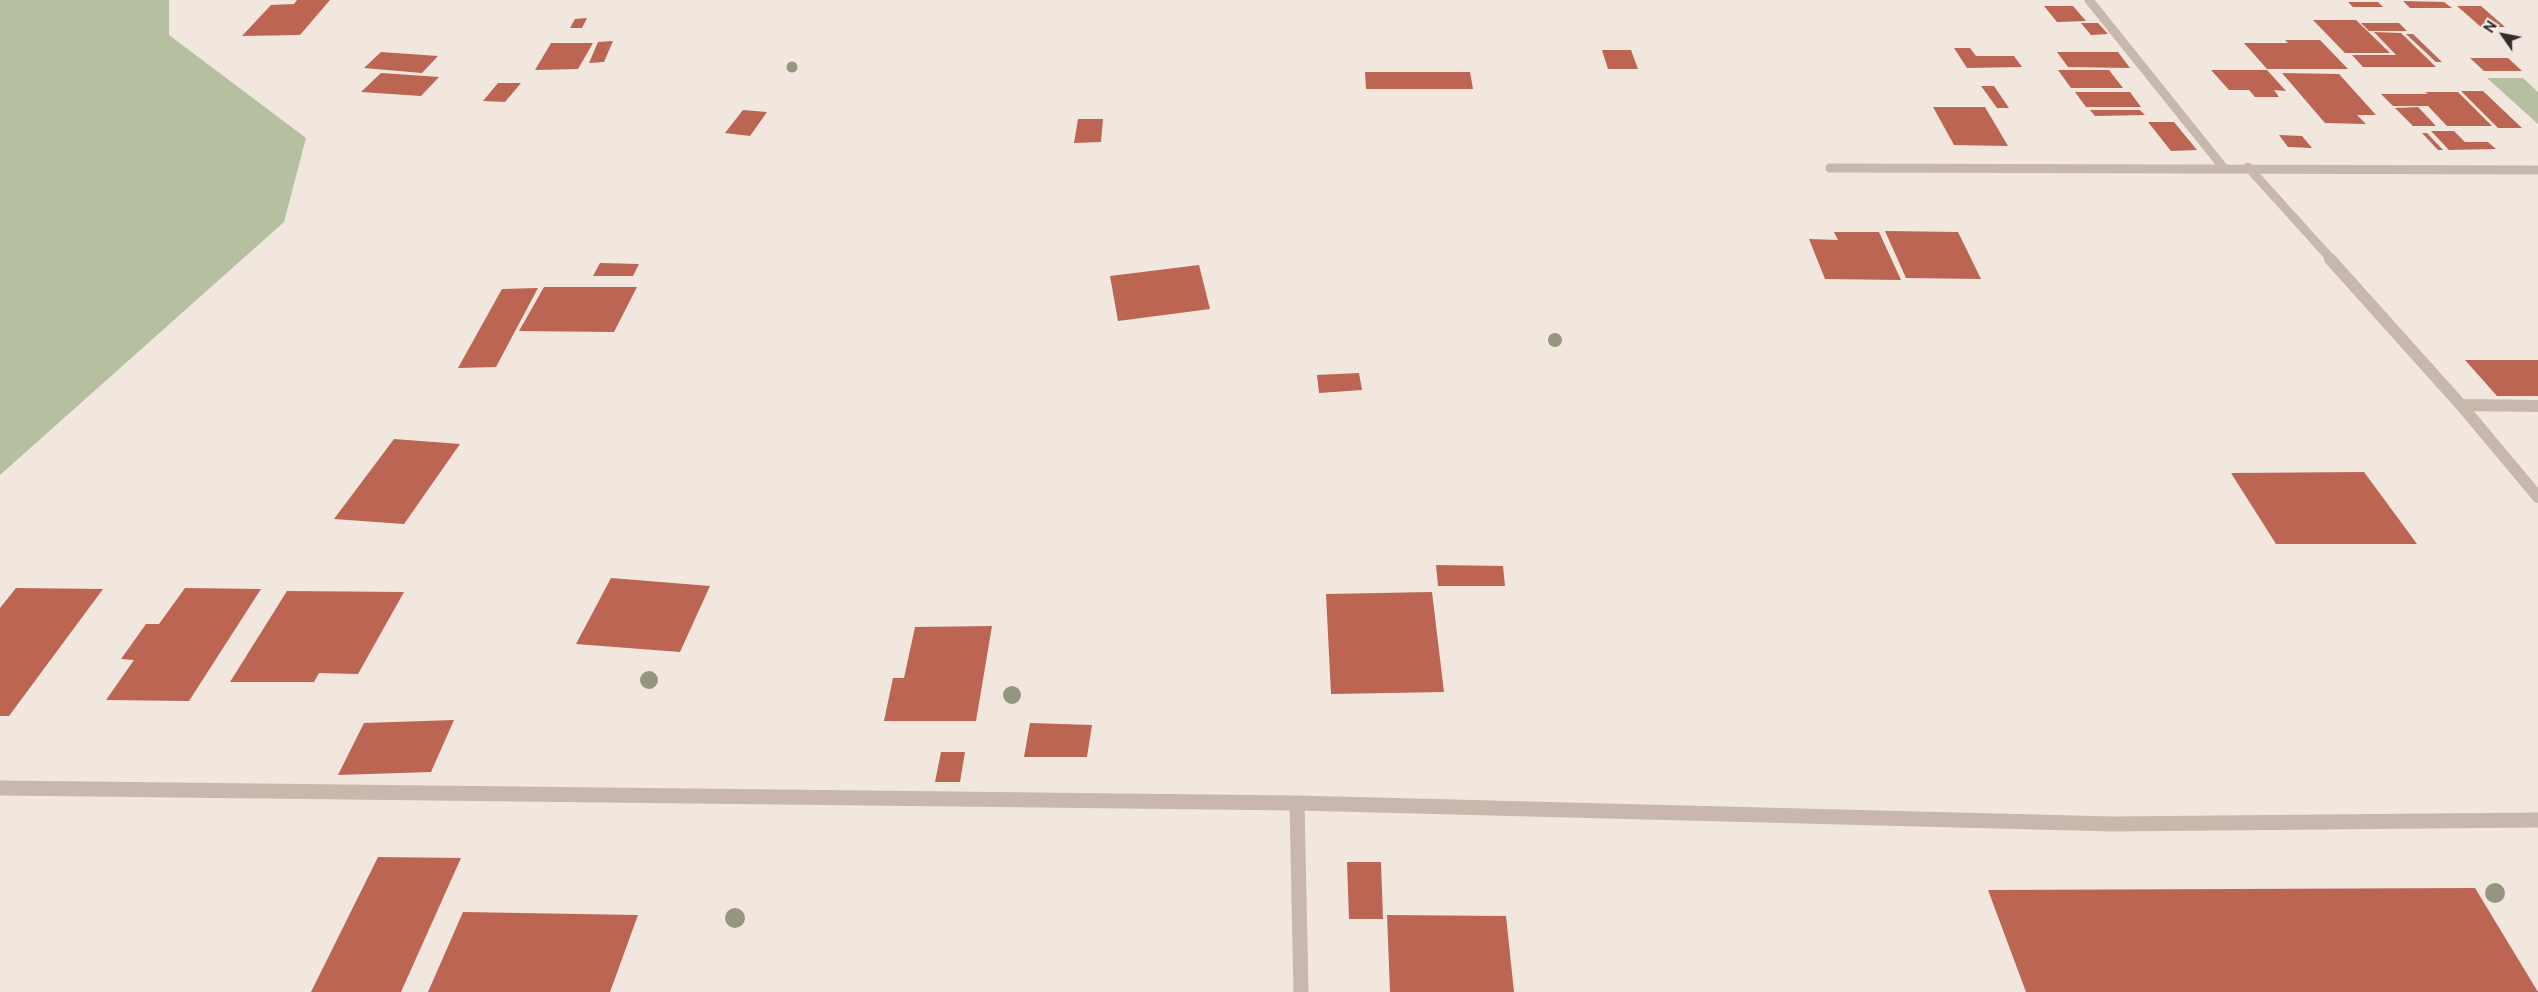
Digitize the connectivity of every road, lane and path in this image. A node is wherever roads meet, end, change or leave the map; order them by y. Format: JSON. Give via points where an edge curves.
{"nodes":[{"id":1,"x":2089,"y":0,"type":"edge"},
{"id":2,"x":2223,"y":167,"type":"junction"},
{"id":3,"x":2248,"y":167,"type":"junction"},
{"id":4,"x":1830,"y":168,"type":"dead end"},
{"id":5,"x":2538,"y":170,"type":"edge"},
{"id":6,"x":2461,"y":405,"type":"junction"},
{"id":7,"x":2538,"y":406,"type":"edge"},
{"id":8,"x":2538,"y":496,"type":"edge"},
{"id":9,"x":0,"y":788,"type":"edge"},
{"id":10,"x":1297,"y":803,"type":"junction"},
{"id":11,"x":2538,"y":820,"type":"edge"},
{"id":12,"x":1301,"y":992,"type":"edge"}],
"edges":[{"from":1,"to":2,"type":"street"},
{"from":2,"to":3,"type":"street"},
{"from":2,"to":4,"type":"street"},
{"from":3,"to":5,"type":"street"},
{"from":3,"to":6,"type":"street"},
{"from":6,"to":7,"type":"street"},
{"from":6,"to":8,"type":"street"},
{"from":9,"to":10,"type":"street"},
{"from":10,"to":11,"type":"street","via":[[2113,824]]},
{"from":10,"to":12,"type":"street"}]}
